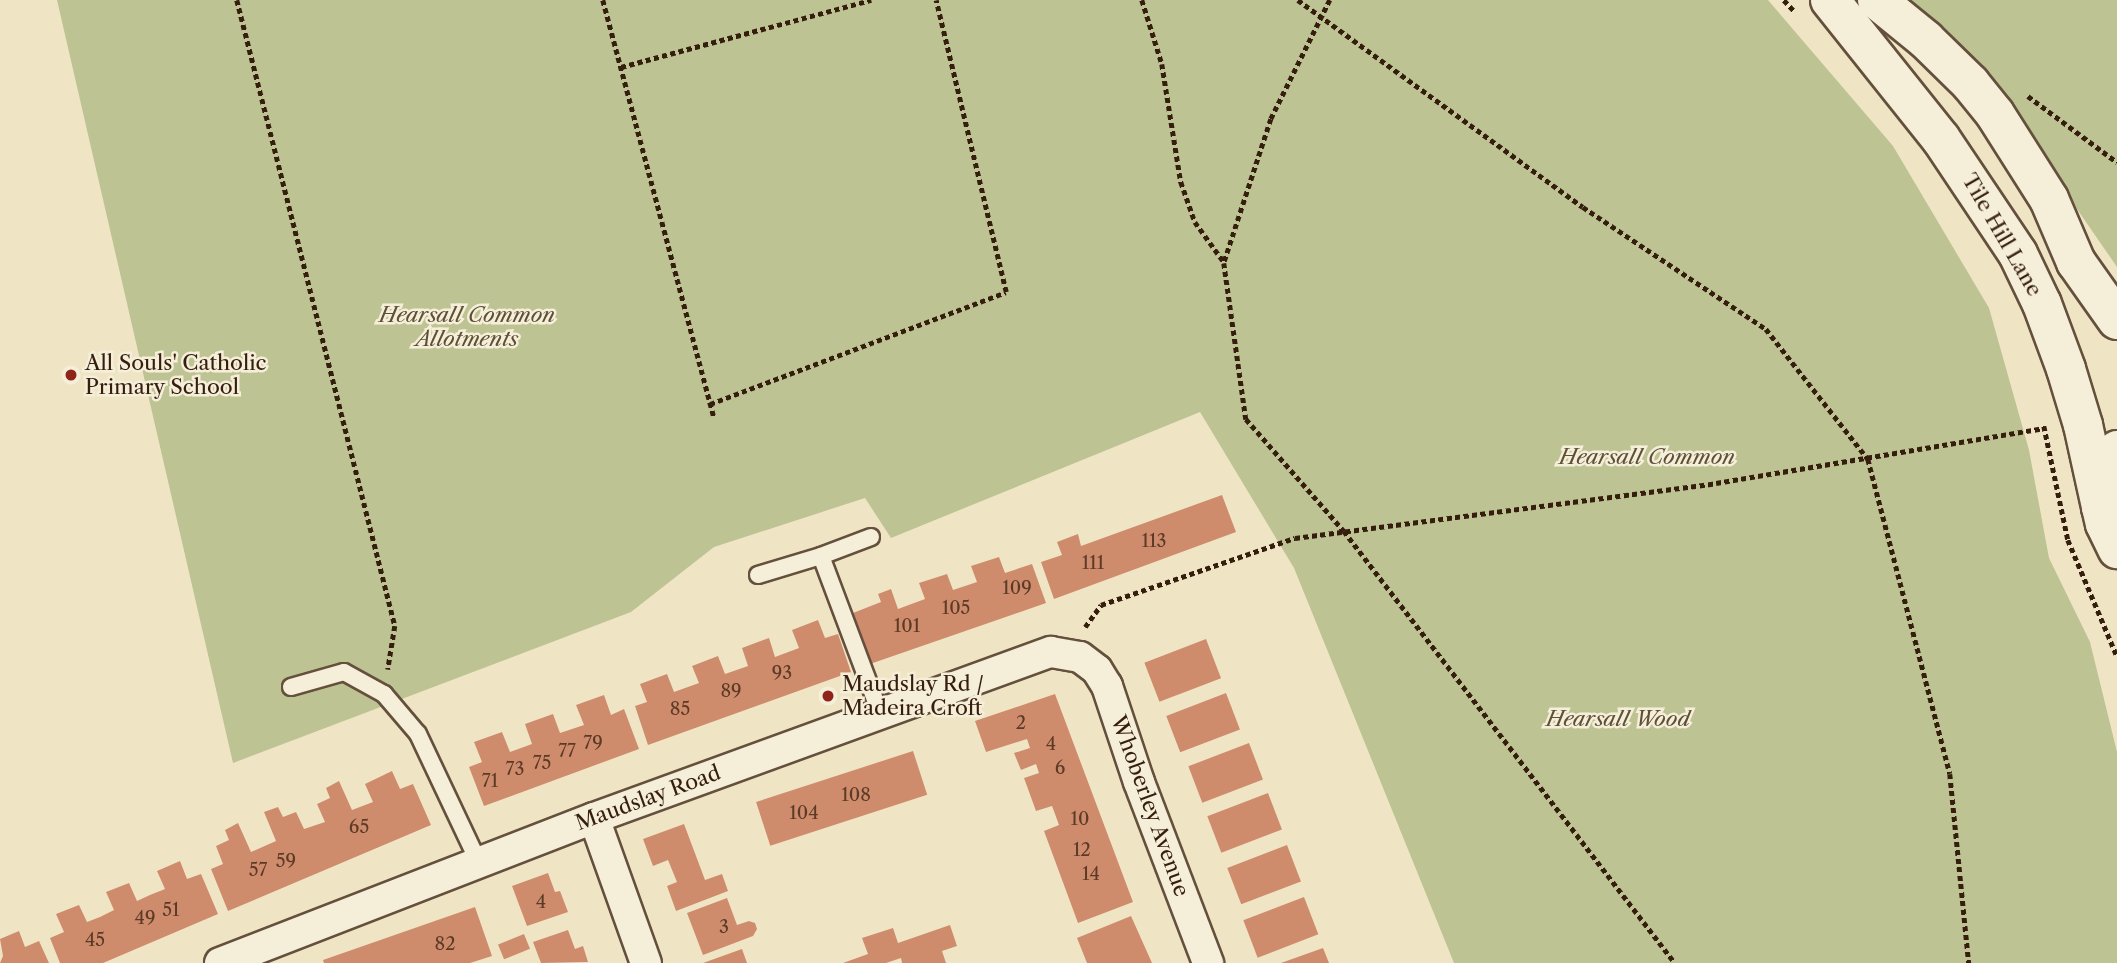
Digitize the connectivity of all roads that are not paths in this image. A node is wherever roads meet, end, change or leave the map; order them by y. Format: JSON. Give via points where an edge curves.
{"nodes":[{"id":1,"x":1877,"y":0,"type":"edge"},
{"id":2,"x":1815,"y":9,"type":"edge"},
{"id":3,"x":2117,"y":320,"type":"edge"},
{"id":4,"x":2117,"y":450,"type":"edge"},
{"id":5,"x":2101,"y":507,"type":"junction"},
{"id":6,"x":871,"y":537,"type":"dead end"},
{"id":7,"x":2117,"y":549,"type":"edge"},
{"id":8,"x":821,"y":556,"type":"junction"},
{"id":9,"x":758,"y":575,"type":"dead end"},
{"id":10,"x":1073,"y":655,"type":"joint"},
{"id":11,"x":291,"y":687,"type":"dead end"},
{"id":12,"x":880,"y":713,"type":"junction"},
{"id":13,"x":594,"y":818,"type":"junction"},
{"id":14,"x":479,"y":863,"type":"junction"},
{"id":15,"x":220,"y":963,"type":"edge"},
{"id":16,"x":646,"y":963,"type":"edge"},
{"id":17,"x":1208,"y":963,"type":"edge"}],
"edges":[{"from":1,"to":3,"type":"main road","via":[[1926,40],[1995,114],[2049,199],[2076,262]]},
{"from":2,"to":5,"type":"main road","name":"Tile Hill Lane","via":[[1941,139],[2018,254],[2066,369]]},
{"from":4,"to":5,"type":"main road","via":[[2103,483]]},
{"from":5,"to":7,"type":"main road","name":"Tile Hill Lane"},
{"from":6,"to":8,"type":"lane"},
{"from":8,"to":9,"type":"lane"},
{"from":8,"to":12,"type":"lane"},
{"from":10,"to":12,"type":"street","name":"Maudslay Road","via":[[1051,652]]},
{"from":10,"to":17,"type":"street","name":"Whoberley Avenue","via":[[1097,670],[1107,686]]},
{"from":11,"to":14,"type":"lane","via":[[344,672],[384,694],[418,734]]},
{"from":12,"to":13,"type":"street","name":"Maudslay Road"},
{"from":13,"to":14,"type":"street","name":"Maudslay Road"},
{"from":13,"to":16,"type":"street"},
{"from":14,"to":15,"type":"street","name":"Maudslay Road"}]}
